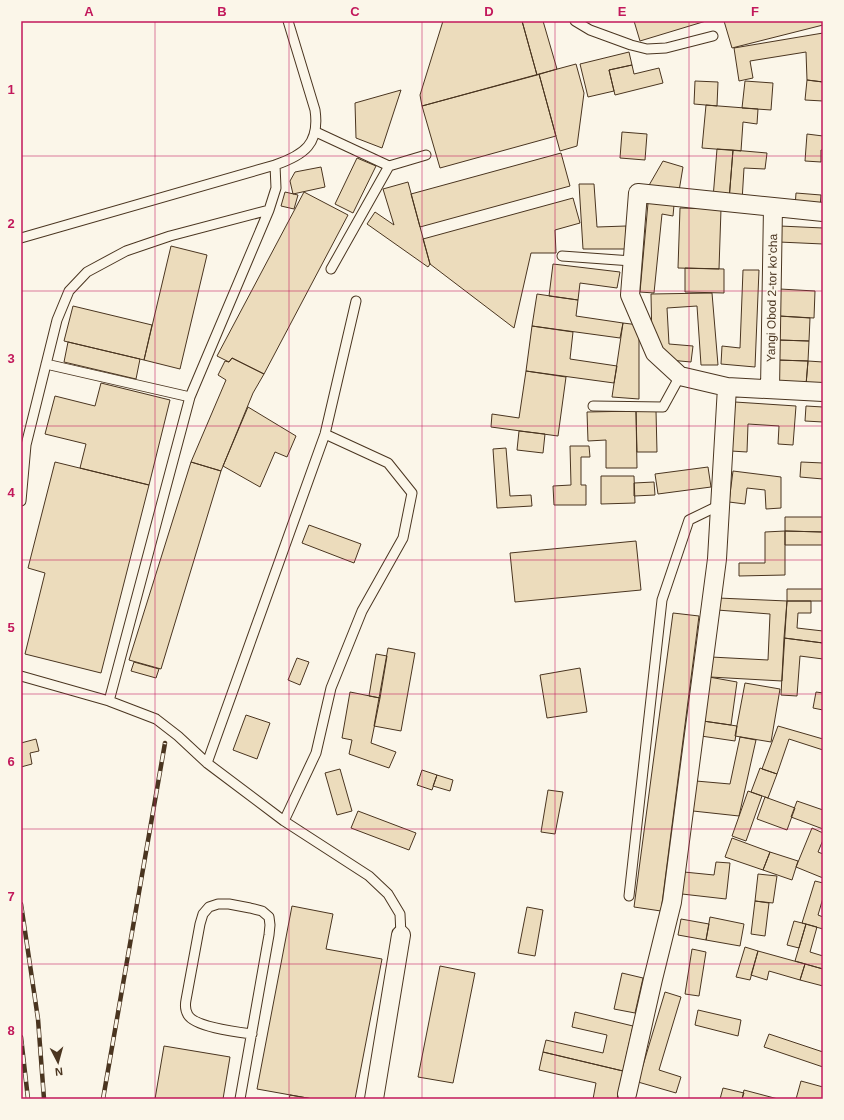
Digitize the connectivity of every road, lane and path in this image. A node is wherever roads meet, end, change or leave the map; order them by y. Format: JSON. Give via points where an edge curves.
{"nodes":[{"id":1,"x":288,"y":21,"type":"edge"},
{"id":2,"x":575,"y":21,"type":"edge"},
{"id":3,"x":713,"y":36,"type":"dead end"},
{"id":4,"x":316,"y":132,"type":"junction"},
{"id":5,"x":426,"y":155,"type":"dead end"},
{"id":6,"x":275,"y":165,"type":"junction"},
{"id":7,"x":388,"y":166,"type":"junction"},
{"id":8,"x":773,"y":207,"type":"junction"},
{"id":9,"x":269,"y":210,"type":"junction"},
{"id":10,"x":823,"y":212,"type":"edge"},
{"id":11,"x":21,"y":238,"type":"edge"},
{"id":12,"x":562,"y":256,"type":"dead end"},
{"id":13,"x":632,"y":261,"type":"junction"},
{"id":14,"x":331,"y":269,"type":"dead end"},
{"id":15,"x":356,"y":301,"type":"dead end"},
{"id":16,"x":46,"y":364,"type":"junction"},
{"id":17,"x":680,"y":376,"type":"junction"},
{"id":18,"x":727,"y":387,"type":"junction"},
{"id":19,"x":770,"y":389,"type":"junction"},
{"id":20,"x":823,"y":392,"type":"edge"},
{"id":21,"x":190,"y":397,"type":"junction"},
{"id":22,"x":593,"y":406,"type":"dead end"},
{"id":23,"x":325,"y":434,"type":"junction"},
{"id":24,"x":21,"y":501,"type":"edge"},
{"id":25,"x":720,"y":504,"type":"junction"},
{"id":26,"x":21,"y":676,"type":"edge"},
{"id":27,"x":109,"y":700,"type":"junction"},
{"id":28,"x":207,"y":763,"type":"junction"},
{"id":29,"x":284,"y":821,"type":"junction"},
{"id":30,"x":629,"y":896,"type":"dead end"},
{"id":31,"x":401,"y":935,"type":"joint"},
{"id":32,"x":252,"y":1034,"type":"junction"},
{"id":33,"x":627,"y":1094,"type":"dead end"},
{"id":34,"x":240,"y":1099,"type":"edge"},
{"id":35,"x":374,"y":1099,"type":"edge"}],
"edges":[{"from":1,"to":4,"type":"lane","via":[[315,110]]},
{"from":2,"to":3,"type":"lane","via":[[590,30],[647,49],[666,48]]},
{"from":4,"to":6,"type":"lane","via":[[303,152]]},
{"from":4,"to":7,"type":"lane"},
{"from":5,"to":7,"type":"lane"},
{"from":6,"to":9,"type":"lane","via":[[276,188]]},
{"from":6,"to":11,"type":"lane"},
{"from":7,"to":14,"type":"lane"},
{"from":8,"to":10,"type":"street"},
{"from":8,"to":13,"type":"street","via":[[638,193]]},
{"from":8,"to":19,"type":"street","name":"Yangi Obod 2-tor koʻcha"},
{"from":9,"to":16,"type":"lane","via":[[170,236],[126,251],[87,272],[69,291],[57,320]]},
{"from":9,"to":21,"type":"lane"},
{"from":12,"to":13,"type":"lane"},
{"from":13,"to":17,"type":"street","via":[[630,295],[655,353]]},
{"from":15,"to":23,"type":"lane"},
{"from":16,"to":21,"type":"lane"},
{"from":16,"to":24,"type":"lane","via":[[26,445]]},
{"from":17,"to":18,"type":"street"},
{"from":17,"to":22,"type":"lane","via":[[663,407]]},
{"from":18,"to":19,"type":"street"},
{"from":18,"to":25,"type":"street"},
{"from":19,"to":20,"type":"street"},
{"from":21,"to":27,"type":"lane"},
{"from":23,"to":28,"type":"lane"},
{"from":23,"to":29,"type":"lane","via":[[388,463],[412,493],[403,538],[362,611],[331,688],[316,753]]},
{"from":25,"to":30,"type":"lane","via":[[689,520],[662,600]]},
{"from":25,"to":33,"type":"street","via":[[717,560],[672,902]]},
{"from":26,"to":27,"type":"lane"},
{"from":27,"to":28,"type":"lane","via":[[156,719]]},
{"from":28,"to":29,"type":"lane"},
{"from":29,"to":31,"type":"lane","via":[[369,876],[388,894],[400,914]]},
{"from":31,"to":35,"type":"street"},
{"from":32,"to":32,"type":"lane","via":[[270,925],[262,911],[218,904],[203,914],[185,1009],[188,1016],[201,1025]]},
{"from":32,"to":34,"type":"lane"}]}
